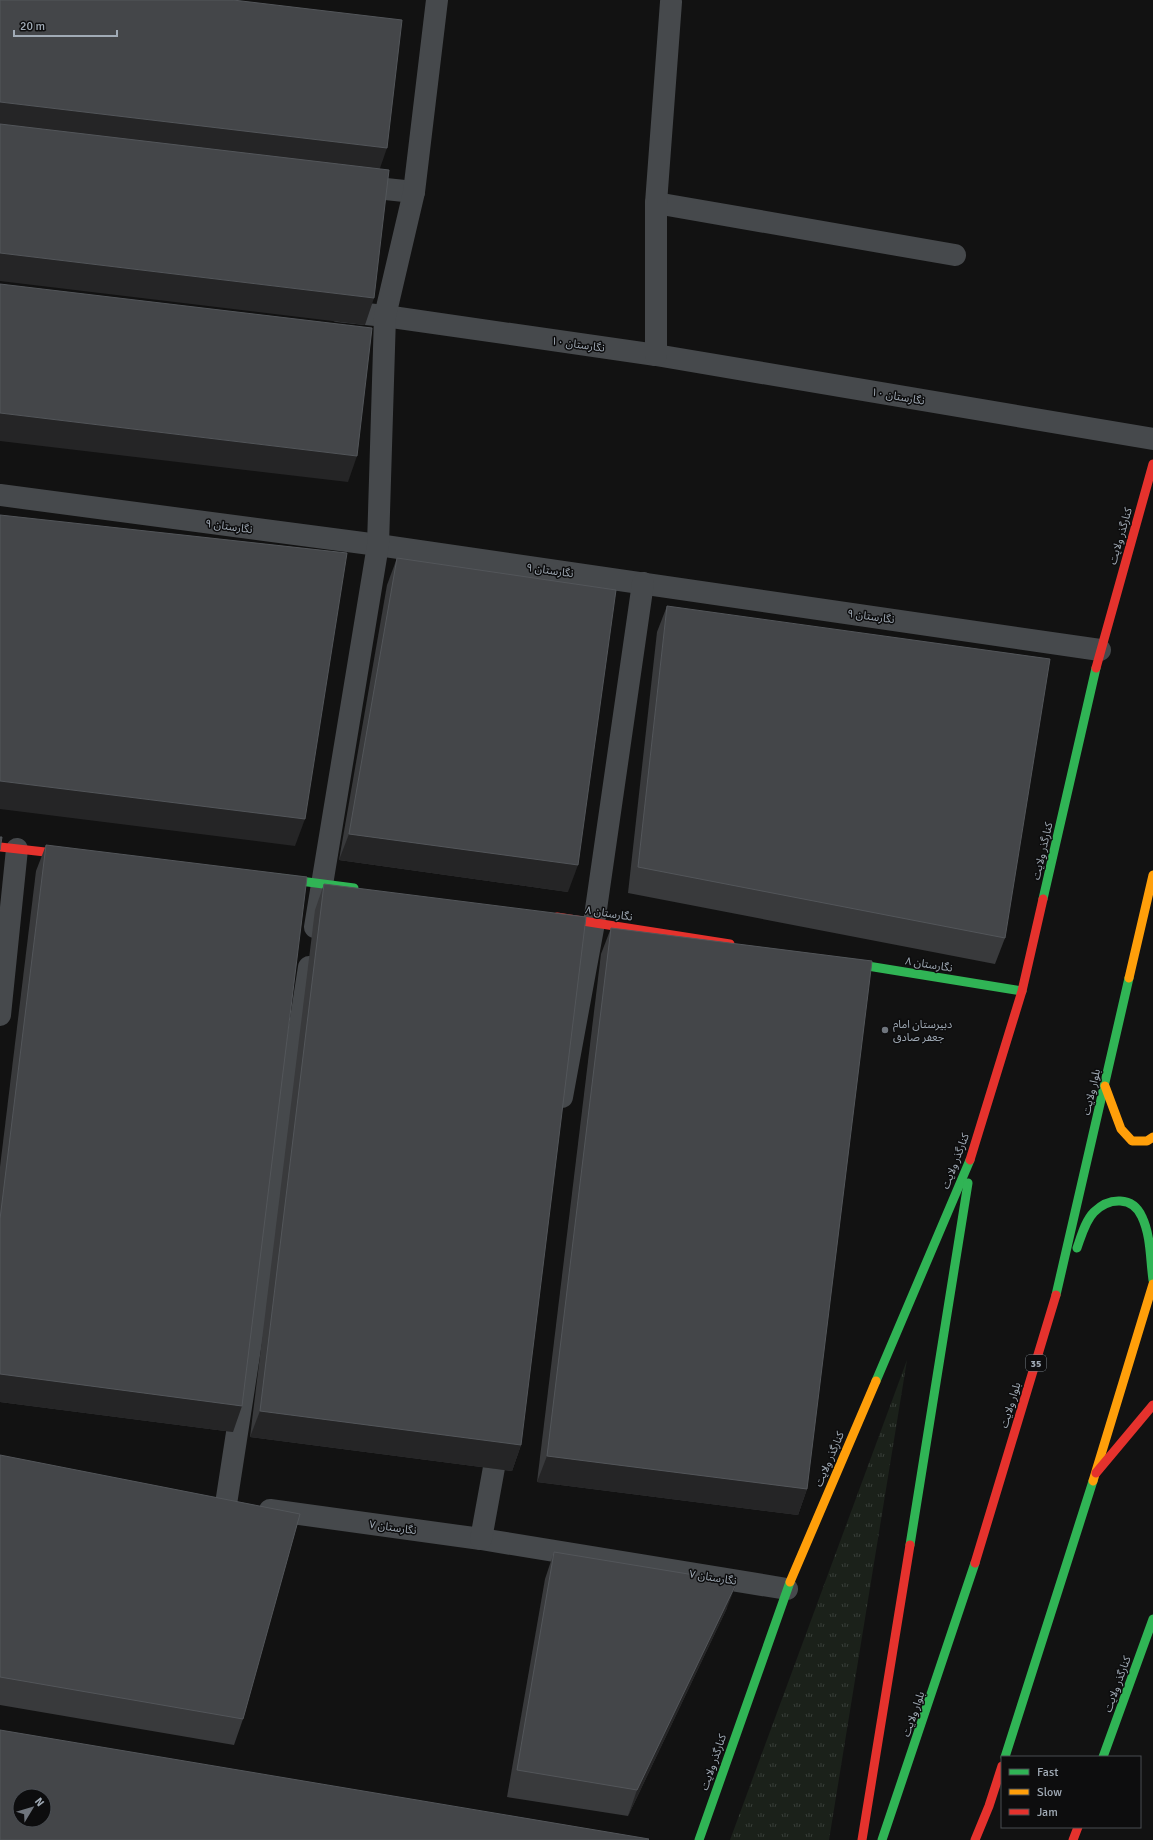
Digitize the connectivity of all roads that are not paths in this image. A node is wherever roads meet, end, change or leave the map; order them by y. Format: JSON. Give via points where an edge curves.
{"nodes":[{"id":1,"x":437,"y":0,"type":"edge"},
{"id":2,"x":665,"y":1,"type":"edge"},
{"id":3,"x":336,"y":184,"type":"edge"},
{"id":4,"x":414,"y":192,"type":"junction"},
{"id":5,"x":656,"y":203,"type":"junction"},
{"id":6,"x":955,"y":255,"type":"dead end"},
{"id":7,"x":315,"y":309,"type":"edge"},
{"id":8,"x":386,"y":316,"type":"junction"},
{"id":9,"x":656,"y":355,"type":"junction"},
{"id":10,"x":1153,"y":439,"type":"edge"},
{"id":11,"x":1153,"y":464,"type":"edge"},
{"id":12,"x":0,"y":495,"type":"edge"},
{"id":13,"x":378,"y":545,"type":"junction"},
{"id":14,"x":643,"y":583,"type":"junction"},
{"id":15,"x":1100,"y":650,"type":"junction"},
{"id":16,"x":8,"y":848,"type":"edge"},
{"id":17,"x":79,"y":856,"type":"edge"},
{"id":18,"x":1153,"y":875,"type":"edge"},
{"id":19,"x":267,"y":877,"type":"edge"},
{"id":20,"x":322,"y":884,"type":"junction"},
{"id":21,"x":361,"y":889,"type":"edge"},
{"id":22,"x":547,"y":916,"type":"edge"},
{"id":23,"x":594,"y":922,"type":"junction"},
{"id":24,"x":742,"y":946,"type":"edge"},
{"id":25,"x":835,"y":961,"type":"edge"},
{"id":26,"x":1022,"y":991,"type":"junction"},
{"id":27,"x":0,"y":1015,"type":"edge"},
{"id":28,"x":1105,"y":1085,"type":"junction"},
{"id":29,"x":558,"y":1118,"type":"edge"},
{"id":30,"x":1153,"y":1138,"type":"edge"},
{"id":31,"x":974,"y":1151,"type":"junction"},
{"id":32,"x":1153,"y":1280,"type":"edge"},
{"id":33,"x":1153,"y":1284,"type":"edge"},
{"id":34,"x":1058,"y":1288,"type":"junction"},
{"id":35,"x":1153,"y":1405,"type":"edge"},
{"id":36,"x":503,"y":1422,"type":"edge"},
{"id":37,"x":1096,"y":1473,"type":"junction"},
{"id":38,"x":203,"y":1500,"type":"edge"},
{"id":39,"x":239,"y":1506,"type":"junction"},
{"id":40,"x":481,"y":1539,"type":"junction"},
{"id":41,"x":787,"y":1589,"type":"junction"},
{"id":42,"x":1153,"y":1619,"type":"edge"},
{"id":43,"x":1005,"y":1756,"type":"edge"},
{"id":44,"x":1103,"y":1756,"type":"edge"},
{"id":45,"x":1001,"y":1769,"type":"edge"},
{"id":46,"x":989,"y":1806,"type":"junction"},
{"id":47,"x":1078,"y":1828,"type":"edge"},
{"id":48,"x":699,"y":1840,"type":"edge"},
{"id":49,"x":862,"y":1840,"type":"edge"},
{"id":50,"x":882,"y":1840,"type":"edge"},
{"id":51,"x":975,"y":1840,"type":"edge"},
{"id":52,"x":985,"y":1840,"type":"edge"},
{"id":53,"x":1073,"y":1840,"type":"edge"}],
"edges":[{"from":1,"to":4,"type":"street"},
{"from":2,"to":5,"type":"street"},
{"from":3,"to":4,"type":"street"},
{"from":4,"to":8,"type":"street"},
{"from":5,"to":6,"type":"street"},
{"from":5,"to":9,"type":"street"},
{"from":7,"to":8,"type":"street","name":"نگارستان ۱۰"},
{"from":8,"to":9,"type":"street","name":"نگارستان ۱۰"},
{"from":8,"to":13,"type":"street"},
{"from":9,"to":10,"type":"street","name":"نگارستان ۱۰"},
{"from":11,"to":15,"type":"main road","name":"کنارگذر ولایت"},
{"from":12,"to":13,"type":"street","name":"نگارستان ۹"},
{"from":13,"to":14,"type":"street","name":"نگارستان ۹"},
{"from":13,"to":20,"type":"street"},
{"from":14,"to":15,"type":"street","name":"نگارستان ۹"},
{"from":14,"to":23,"type":"street"},
{"from":15,"to":26,"type":"main road","name":"کنارگذر ولایت"},
{"from":16,"to":17,"type":"main road"},
{"from":16,"to":27,"type":"street"},
{"from":18,"to":28,"type":"main road","name":"بلوار ولایت","number":"35"},
{"from":19,"to":20,"type":"main road"},
{"from":20,"to":21,"type":"main road"},
{"from":20,"to":39,"type":"street"},
{"from":22,"to":23,"type":"main road","name":"نگارستان ۸"},
{"from":23,"to":24,"type":"main road","name":"نگارستان ۸"},
{"from":23,"to":29,"type":"street"},
{"from":25,"to":26,"type":"main road","name":"نگارستان ۸"},
{"from":26,"to":31,"type":"main road","name":"کنارگذر ولایت"},
{"from":28,"to":30,"type":"main road","via":[[1121,1129],[1132,1141],[1147,1141]]},
{"from":28,"to":34,"type":"main road","name":"بلوار ولایت","number":"35"},
{"from":31,"to":41,"type":"main road","name":"کنارگذر ولایت"},
{"from":31,"to":49,"type":"main road"},
{"from":32,"to":34,"type":"main road","via":[[1143,1217],[1137,1206],[1129,1200],[1117,1200],[1093,1212]]},
{"from":33,"to":37,"type":"main road"},
{"from":34,"to":50,"type":"main road","name":"بلوار ولایت","number":"35","via":[[962,1605]]},
{"from":35,"to":37,"type":"main road"},
{"from":36,"to":40,"type":"street"},
{"from":37,"to":43,"type":"main road"},
{"from":38,"to":39,"type":"street","name":"نگارستان ۷"},
{"from":39,"to":40,"type":"street","name":"نگارستان ۷"},
{"from":40,"to":41,"type":"street","name":"نگارستان ۷"},
{"from":41,"to":48,"type":"main road","name":"کنارگذر ولایت"},
{"from":42,"to":44,"type":"main road","name":"کنارگذر ولایت"},
{"from":45,"to":46,"type":"main road"},
{"from":46,"to":51,"type":"main road"},
{"from":46,"to":52,"type":"main road"},
{"from":47,"to":53,"type":"main road"}]}
